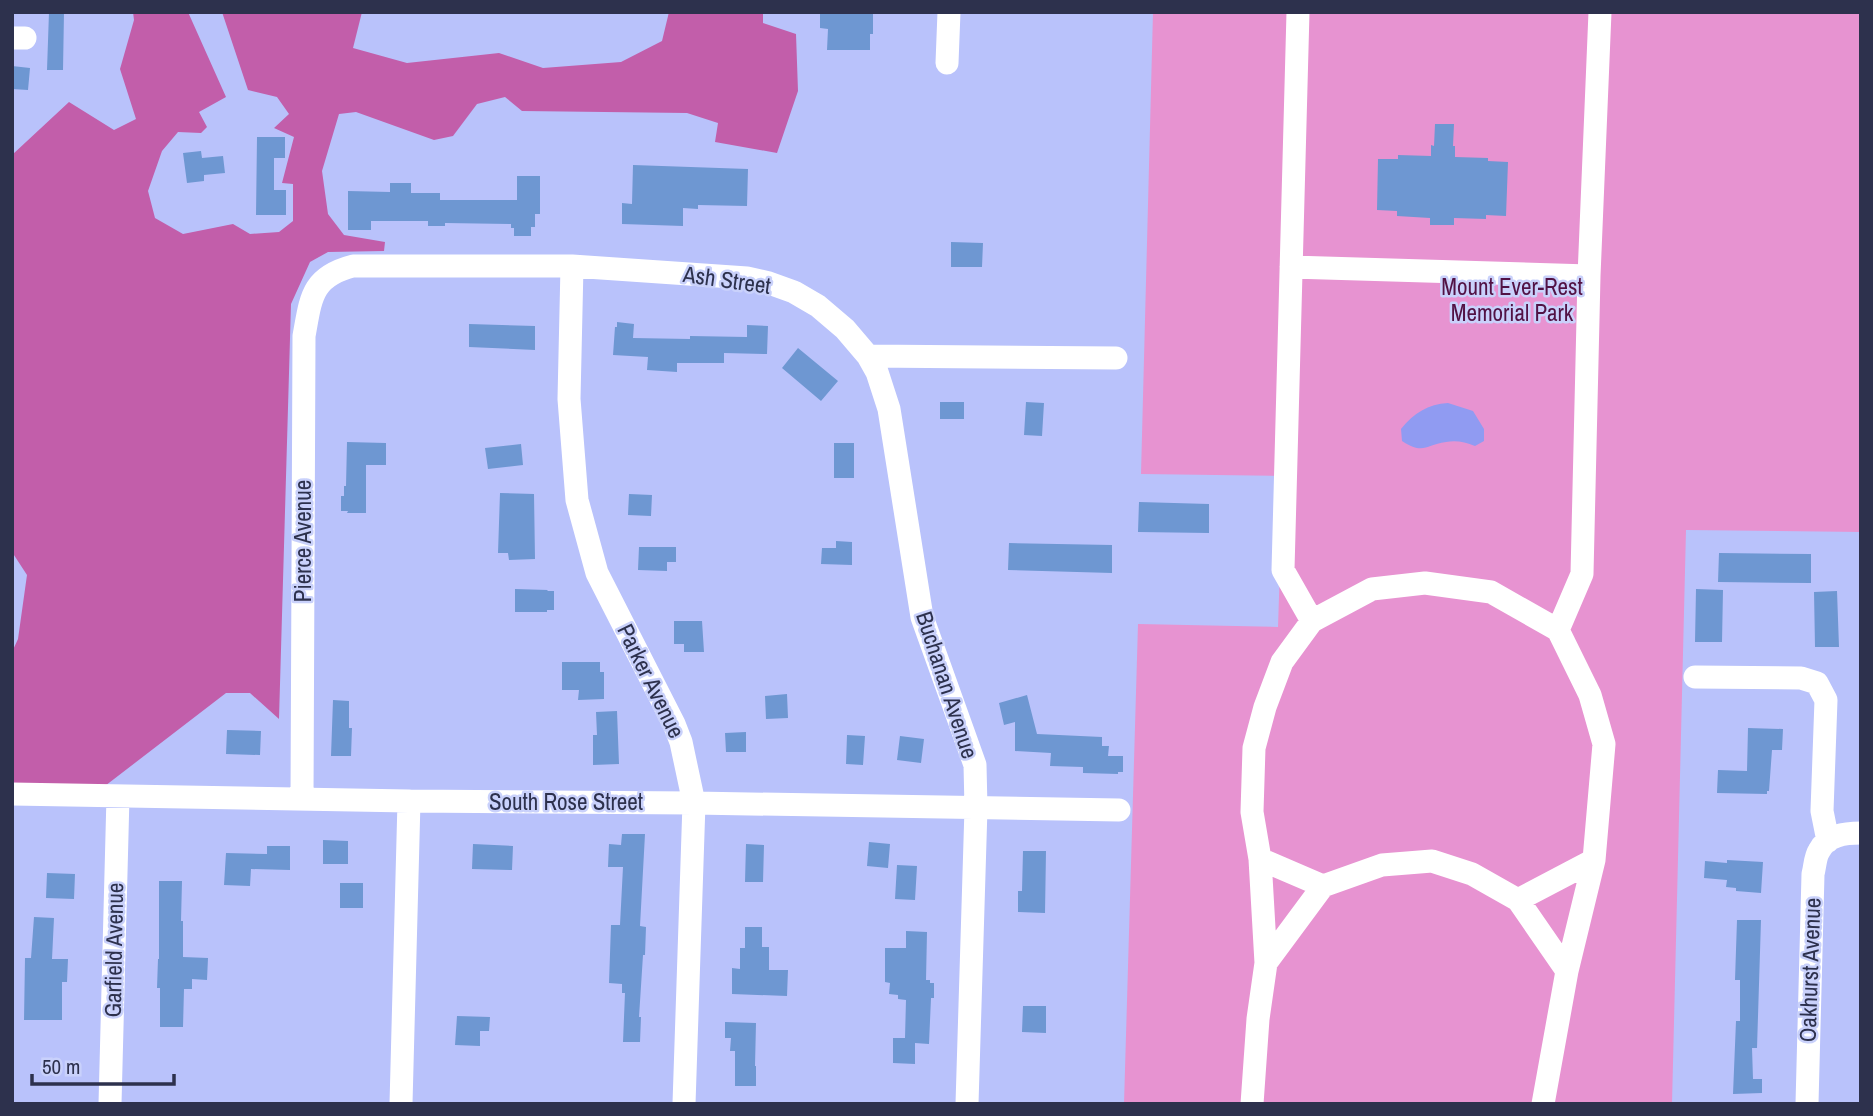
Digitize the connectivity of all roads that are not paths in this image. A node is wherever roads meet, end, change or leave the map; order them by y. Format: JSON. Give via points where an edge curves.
{"nodes":[{"id":1,"x":948,"y":12,"type":"edge"},
{"id":2,"x":1298,"y":12,"type":"edge"},
{"id":3,"x":1600,"y":12,"type":"edge"},
{"id":4,"x":947,"y":63,"type":"dead end"},
{"id":5,"x":572,"y":266,"type":"junction"},
{"id":6,"x":1291,"y":267,"type":"junction"},
{"id":7,"x":1589,"y":276,"type":"junction"},
{"id":8,"x":319,"y":285,"type":"joint"},
{"id":9,"x":868,"y":356,"type":"junction"},
{"id":10,"x":1116,"y":358,"type":"dead end"},
{"id":11,"x":1312,"y":621,"type":"junction"},
{"id":12,"x":1558,"y":630,"type":"junction"},
{"id":13,"x":1695,"y":677,"type":"dead end"},
{"id":14,"x":12,"y":794,"type":"edge"},
{"id":15,"x":118,"y":796,"type":"junction"},
{"id":16,"x":302,"y":799,"type":"junction"},
{"id":17,"x":409,"y":801,"type":"junction"},
{"id":18,"x":694,"y":803,"type":"junction"},
{"id":19,"x":976,"y":808,"type":"junction"},
{"id":20,"x":1119,"y":810,"type":"dead end"},
{"id":21,"x":1861,"y":833,"type":"edge"},
{"id":22,"x":1828,"y":841,"type":"junction"},
{"id":23,"x":1260,"y":859,"type":"junction"},
{"id":24,"x":1594,"y":860,"type":"junction"},
{"id":25,"x":1323,"y":886,"type":"junction"},
{"id":26,"x":1518,"y":900,"type":"junction"},
{"id":27,"x":1266,"y":963,"type":"junction"},
{"id":28,"x":1567,"y":971,"type":"junction"},
{"id":29,"x":110,"y":1104,"type":"edge"},
{"id":30,"x":401,"y":1104,"type":"edge"},
{"id":31,"x":684,"y":1104,"type":"edge"},
{"id":32,"x":967,"y":1104,"type":"edge"},
{"id":33,"x":1252,"y":1104,"type":"edge"},
{"id":34,"x":1543,"y":1104,"type":"edge"},
{"id":35,"x":1807,"y":1104,"type":"edge"}],
"edges":[{"from":1,"to":4,"type":"street"},
{"from":2,"to":6,"type":"street"},
{"from":3,"to":7,"type":"street"},
{"from":5,"to":8,"type":"street","name":"Ash Street","via":[[353,266],[331,274]]},
{"from":5,"to":9,"type":"street","name":"Ash Street","via":[[769,282],[818,306]]},
{"from":5,"to":18,"type":"street","name":"Parker Avenue","via":[[569,399],[577,500],[597,573],[681,742]]},
{"from":6,"to":7,"type":"street"},
{"from":6,"to":11,"type":"street","via":[[1283,570]]},
{"from":7,"to":12,"type":"street","via":[[1582,574]]},
{"from":8,"to":16,"type":"street","name":"Pierce Avenue","via":[[304,336]]},
{"from":9,"to":10,"type":"street"},
{"from":9,"to":19,"type":"street","name":"Buchanan Avenue","via":[[890,409],[922,617],[975,765]]},
{"from":11,"to":12,"type":"street","via":[[1372,589],[1425,583],[1491,592]]},
{"from":11,"to":23,"type":"street","via":[[1282,662],[1254,748],[1252,812]]},
{"from":12,"to":24,"type":"street","via":[[1590,695],[1604,744]]},
{"from":13,"to":22,"type":"street","via":[[1801,678],[1818,683],[1826,700],[1822,811]]},
{"from":14,"to":15,"type":"street","name":"South Rose Street"},
{"from":15,"to":16,"type":"street","name":"South Rose Street"},
{"from":15,"to":29,"type":"street","name":"Garfield Avenue"},
{"from":16,"to":17,"type":"street","name":"South Rose Street"},
{"from":17,"to":18,"type":"street","name":"South Rose Street"},
{"from":17,"to":30,"type":"street"},
{"from":18,"to":19,"type":"street","name":"South Rose Street"},
{"from":18,"to":31,"type":"street","name":"Parker Avenue"},
{"from":19,"to":20,"type":"street","name":"South Rose Street"},
{"from":19,"to":32,"type":"street","name":"Buchanan Avenue"},
{"from":21,"to":22,"type":"street"},
{"from":22,"to":35,"type":"street","name":"Oakhurst Avenue","via":[[1819,851],[1813,874]]},
{"from":23,"to":25,"type":"street"},
{"from":23,"to":27,"type":"street"},
{"from":24,"to":26,"type":"street"},
{"from":24,"to":28,"type":"street"},
{"from":25,"to":26,"type":"street","via":[[1382,866],[1432,861],[1472,874]]},
{"from":25,"to":27,"type":"street"},
{"from":26,"to":28,"type":"street"},
{"from":27,"to":33,"type":"street"},
{"from":28,"to":34,"type":"street"}]}
